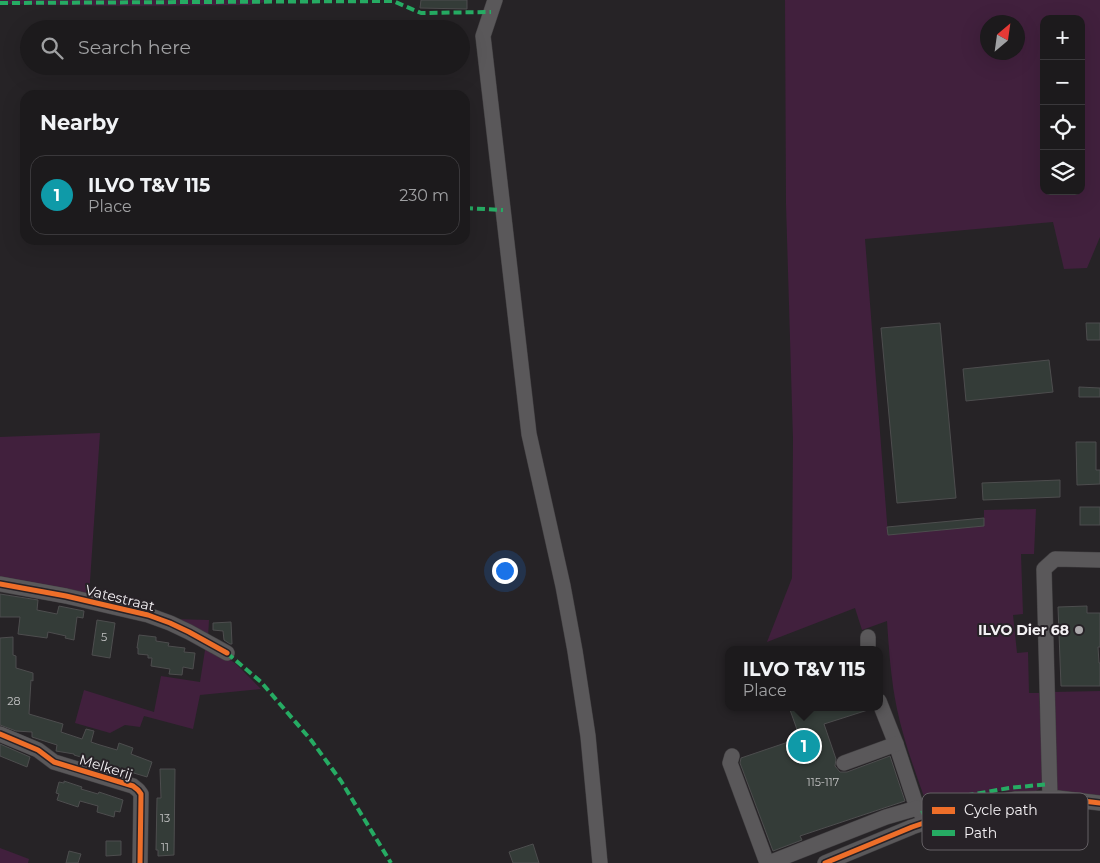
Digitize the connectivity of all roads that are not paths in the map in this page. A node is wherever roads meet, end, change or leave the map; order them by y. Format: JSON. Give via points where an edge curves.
{"nodes":[{"id":1,"x":495,"y":0,"type":"edge"},
{"id":2,"x":1100,"y":560,"type":"edge"},
{"id":3,"x":0,"y":584,"type":"edge"},
{"id":4,"x":227,"y":653,"type":"dead end"},
{"id":5,"x":883,"y":711,"type":"edge"},
{"id":6,"x":0,"y":734,"type":"edge"},
{"id":7,"x":896,"y":744,"type":"junction"},
{"id":8,"x":732,"y":756,"type":"dead end"},
{"id":9,"x":844,"y":763,"type":"dead end"},
{"id":10,"x":1050,"y":793,"type":"edge"},
{"id":11,"x":917,"y":808,"type":"junction"},
{"id":12,"x":922,"y":815,"type":"edge"},
{"id":13,"x":922,"y":824,"type":"edge"},
{"id":14,"x":140,"y":863,"type":"edge"},
{"id":15,"x":600,"y":863,"type":"edge"},
{"id":16,"x":767,"y":863,"type":"edge"},
{"id":17,"x":773,"y":863,"type":"edge"},
{"id":18,"x":825,"y":863,"type":"edge"}],
"edges":[{"from":1,"to":15,"type":"street","via":[[483,36],[529,434],[576,652]]},
{"from":2,"to":10,"type":"street","via":[[1055,559],[1044,569]]},
{"from":3,"to":4,"type":"street","name":"Vatestraat","via":[[148,615]]},
{"from":5,"to":7,"type":"street"},
{"from":6,"to":14,"type":"street","name":"Melkerij","via":[[38,750],[54,762],[138,790],[141,794]]},
{"from":7,"to":9,"type":"street"},
{"from":7,"to":11,"type":"street"},
{"from":8,"to":16,"type":"street","via":[[730,763]]},
{"from":11,"to":12,"type":"street"},
{"from":11,"to":17,"type":"street","via":[[886,817]]},
{"from":13,"to":18,"type":"street"}]}
